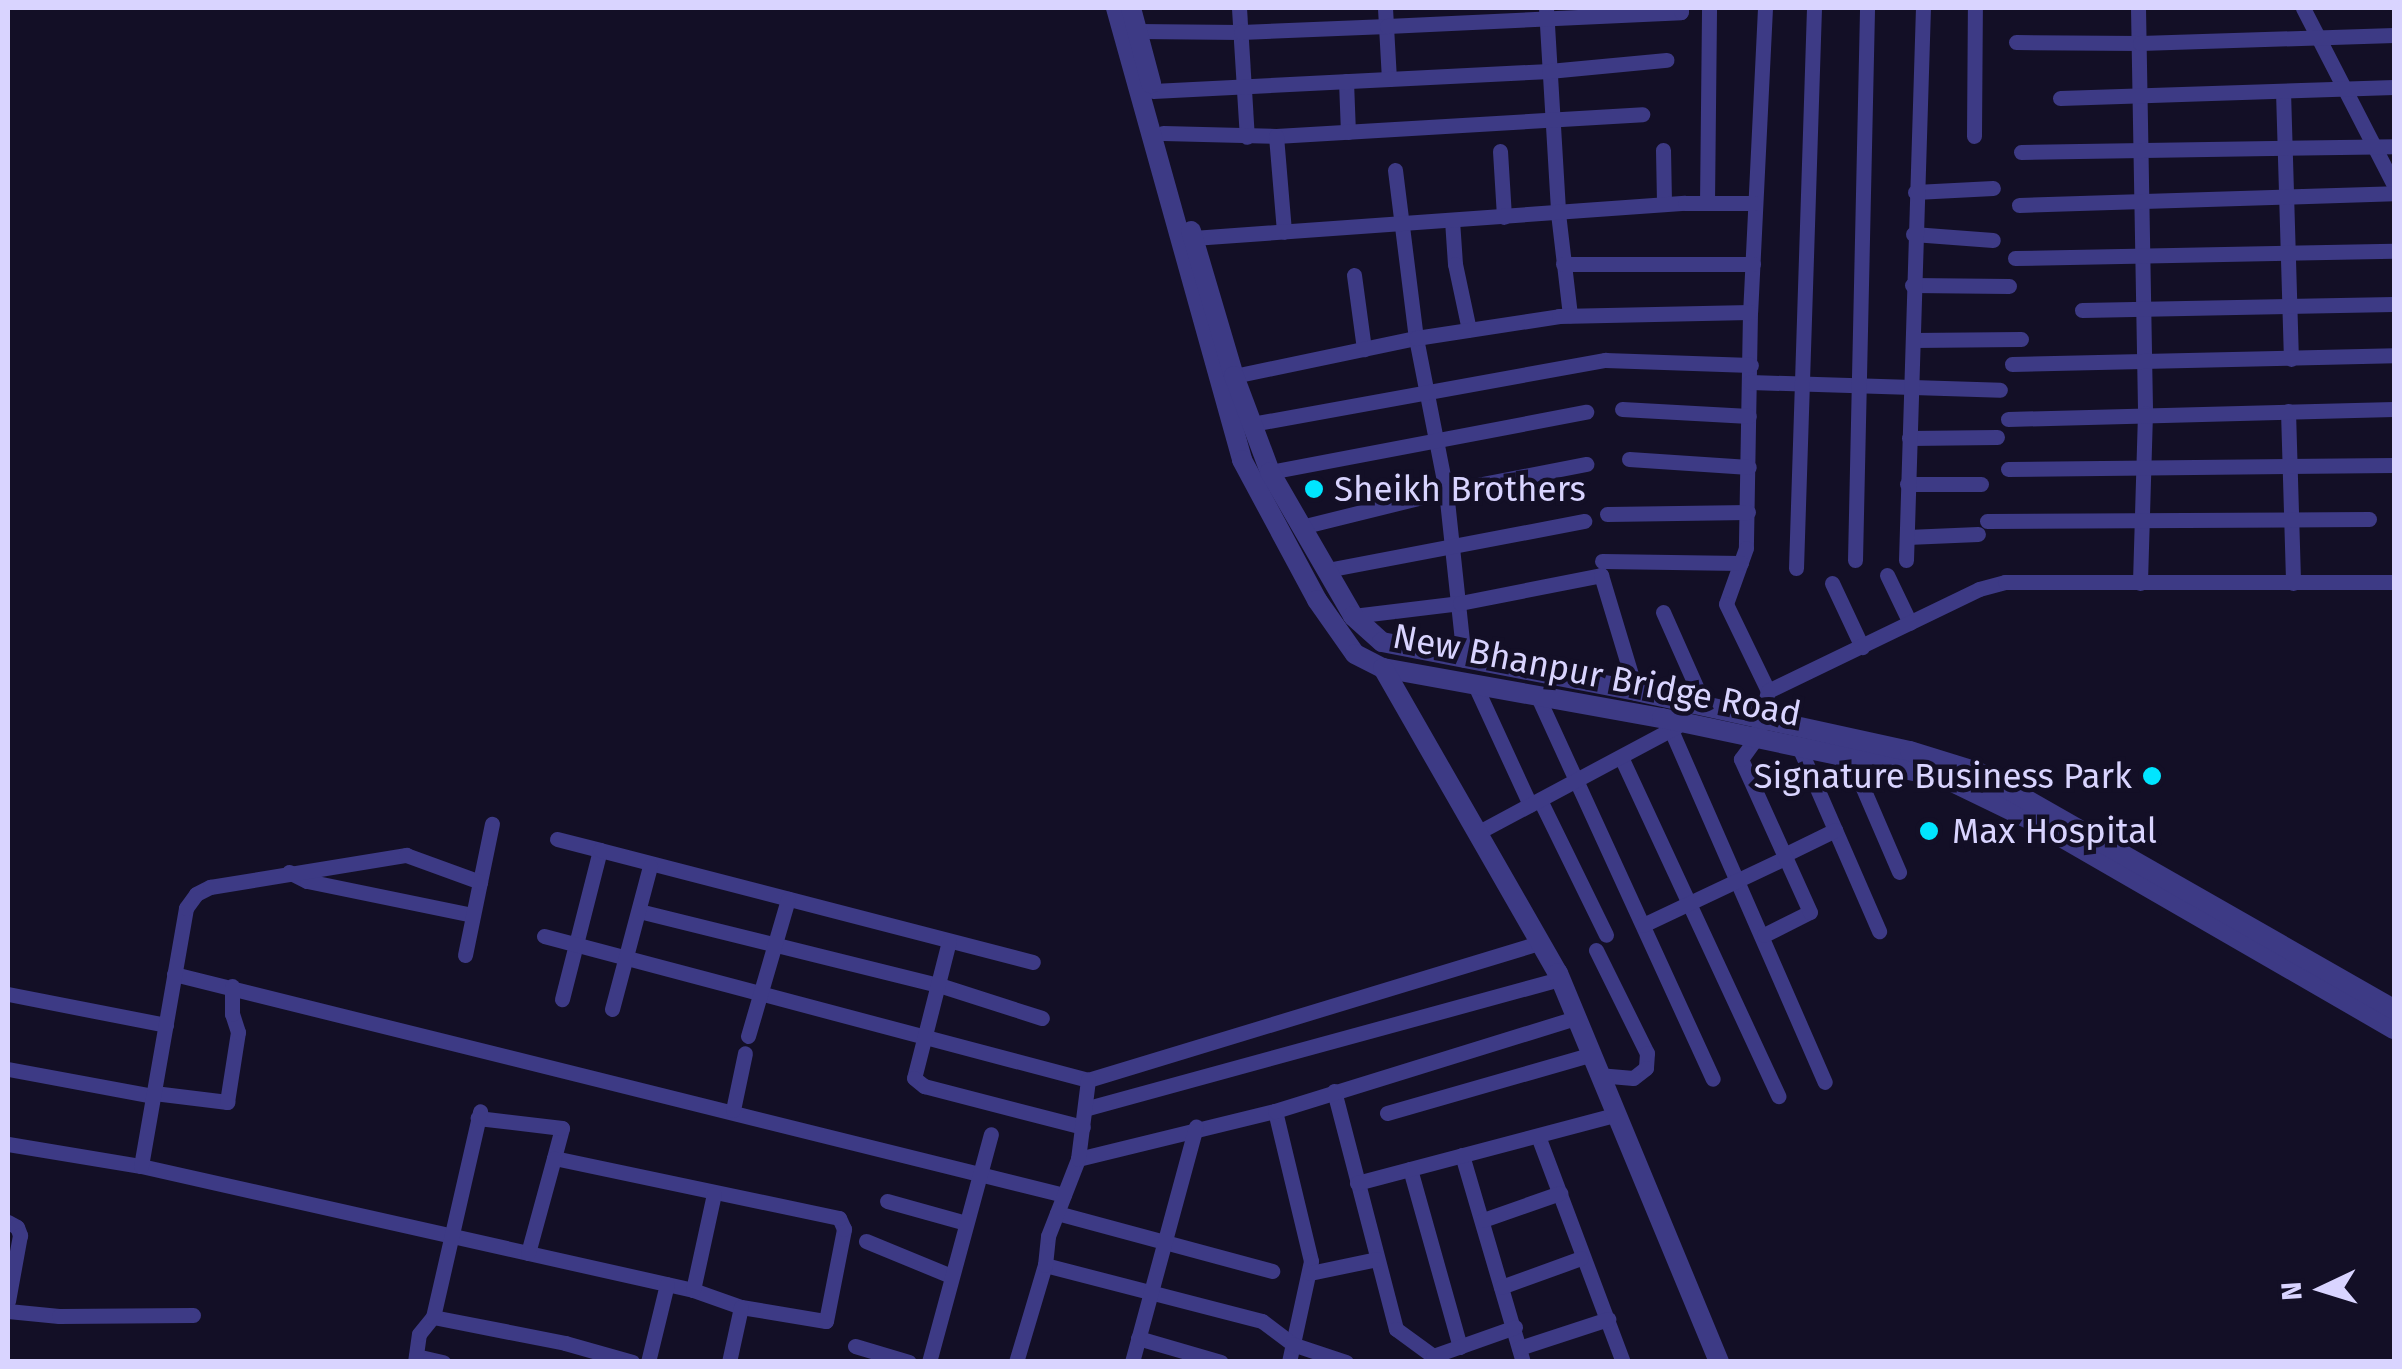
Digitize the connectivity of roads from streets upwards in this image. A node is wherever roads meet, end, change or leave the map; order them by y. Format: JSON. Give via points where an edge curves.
{"nodes":[{"id":1,"x":1116,"y":8,"type":"edge"},
{"id":2,"x":1131,"y":8,"type":"edge"},
{"id":3,"x":1239,"y":8,"type":"edge"},
{"id":4,"x":1385,"y":8,"type":"edge"},
{"id":5,"x":1681,"y":8,"type":"edge"},
{"id":6,"x":1709,"y":8,"type":"edge"},
{"id":7,"x":1764,"y":8,"type":"edge"},
{"id":8,"x":1814,"y":8,"type":"edge"},
{"id":9,"x":1867,"y":8,"type":"edge"},
{"id":10,"x":1923,"y":8,"type":"edge"},
{"id":11,"x":1975,"y":8,"type":"edge"},
{"id":12,"x":2138,"y":8,"type":"edge"},
{"id":13,"x":2303,"y":8,"type":"edge"},
{"id":14,"x":1546,"y":12,"type":"edge"},
{"id":15,"x":1387,"y":26,"type":"junction"},
{"id":16,"x":1137,"y":31,"type":"junction"},
{"id":17,"x":1240,"y":32,"type":"junction"},
{"id":18,"x":2394,"y":35,"type":"edge"},
{"id":19,"x":2318,"y":36,"type":"junction"},
{"id":20,"x":2016,"y":42,"type":"dead end"},
{"id":21,"x":2140,"y":44,"type":"junction"},
{"id":22,"x":1666,"y":60,"type":"dead end"},
{"id":23,"x":1549,"y":71,"type":"junction"},
{"id":24,"x":1389,"y":79,"type":"junction"},
{"id":25,"x":1346,"y":81,"type":"junction"},
{"id":26,"x":1244,"y":86,"type":"junction"},
{"id":27,"x":2343,"y":87,"type":"junction"},
{"id":28,"x":2394,"y":87,"type":"edge"},
{"id":29,"x":1153,"y":91,"type":"junction"},
{"id":30,"x":2283,"y":91,"type":"junction"},
{"id":31,"x":2140,"y":96,"type":"junction"},
{"id":32,"x":2060,"y":98,"type":"dead end"},
{"id":33,"x":1642,"y":114,"type":"dead end"},
{"id":34,"x":1556,"y":122,"type":"junction"},
{"id":35,"x":1348,"y":132,"type":"junction"},
{"id":36,"x":1163,"y":133,"type":"junction"},
{"id":37,"x":1276,"y":136,"type":"junction"},
{"id":38,"x":1974,"y":136,"type":"dead end"},
{"id":39,"x":1247,"y":137,"type":"junction"},
{"id":40,"x":2394,"y":146,"type":"edge"},
{"id":41,"x":2374,"y":147,"type":"junction"},
{"id":42,"x":2286,"y":148,"type":"junction"},
{"id":43,"x":1500,"y":150,"type":"dead end"},
{"id":44,"x":1663,"y":150,"type":"dead end"},
{"id":45,"x":2021,"y":152,"type":"dead end"},
{"id":46,"x":2142,"y":152,"type":"junction"},
{"id":47,"x":1395,"y":170,"type":"dead end"},
{"id":48,"x":2394,"y":185,"type":"edge"},
{"id":49,"x":1993,"y":188,"type":"dead end"},
{"id":50,"x":1915,"y":192,"type":"junction"},
{"id":51,"x":2394,"y":193,"type":"edge"},
{"id":52,"x":2289,"y":196,"type":"junction"},
{"id":53,"x":1708,"y":203,"type":"junction"},
{"id":54,"x":1754,"y":203,"type":"junction"},
{"id":55,"x":1664,"y":204,"type":"junction"},
{"id":56,"x":2142,"y":204,"type":"junction"},
{"id":57,"x":2019,"y":205,"type":"dead end"},
{"id":58,"x":1558,"y":212,"type":"junction"},
{"id":59,"x":1504,"y":216,"type":"junction"},
{"id":60,"x":1452,"y":220,"type":"junction"},
{"id":61,"x":1400,"y":224,"type":"junction"},
{"id":62,"x":1284,"y":232,"type":"junction"},
{"id":63,"x":1913,"y":234,"type":"junction"},
{"id":64,"x":1193,"y":238,"type":"junction"},
{"id":65,"x":1993,"y":240,"type":"dead end"},
{"id":66,"x":2394,"y":252,"type":"edge"},
{"id":67,"x":2144,"y":254,"type":"junction"},
{"id":68,"x":2290,"y":254,"type":"junction"},
{"id":69,"x":2015,"y":258,"type":"dead end"},
{"id":70,"x":1563,"y":264,"type":"junction"},
{"id":71,"x":1753,"y":264,"type":"junction"},
{"id":72,"x":1354,"y":275,"type":"dead end"},
{"id":73,"x":1912,"y":286,"type":"junction"},
{"id":74,"x":2009,"y":286,"type":"dead end"},
{"id":75,"x":2394,"y":304,"type":"edge"},
{"id":76,"x":2290,"y":305,"type":"junction"},
{"id":77,"x":2142,"y":306,"type":"junction"},
{"id":78,"x":2082,"y":310,"type":"dead end"},
{"id":79,"x":1750,"y":312,"type":"junction"},
{"id":80,"x":1570,"y":315,"type":"junction"},
{"id":81,"x":1469,"y":330,"type":"junction"},
{"id":82,"x":1416,"y":338,"type":"junction"},
{"id":83,"x":2020,"y":339,"type":"dead end"},
{"id":84,"x":1912,"y":340,"type":"junction"},
{"id":85,"x":1364,"y":349,"type":"junction"},
{"id":86,"x":2394,"y":355,"type":"edge"},
{"id":87,"x":2291,"y":360,"type":"junction"},
{"id":88,"x":2143,"y":362,"type":"junction"},
{"id":89,"x":2012,"y":364,"type":"dead end"},
{"id":90,"x":1750,"y":373,"type":"junction"},
{"id":91,"x":1234,"y":376,"type":"junction"},
{"id":92,"x":1804,"y":386,"type":"junction"},
{"id":93,"x":1856,"y":386,"type":"junction"},
{"id":94,"x":1911,"y":386,"type":"junction"},
{"id":95,"x":2000,"y":390,"type":"dead end"},
{"id":96,"x":1426,"y":392,"type":"junction"},
{"id":97,"x":1622,"y":409,"type":"dead end"},
{"id":98,"x":2394,"y":410,"type":"edge"},
{"id":99,"x":1586,"y":412,"type":"dead end"},
{"id":100,"x":2288,"y":412,"type":"junction"},
{"id":101,"x":2146,"y":413,"type":"junction"},
{"id":102,"x":1749,"y":416,"type":"junction"},
{"id":103,"x":2008,"y":419,"type":"dead end"},
{"id":104,"x":1252,"y":424,"type":"junction"},
{"id":105,"x":1909,"y":438,"type":"junction"},
{"id":106,"x":1997,"y":438,"type":"dead end"},
{"id":107,"x":1436,"y":443,"type":"junction"},
{"id":108,"x":1629,"y":459,"type":"dead end"},
{"id":109,"x":1586,"y":464,"type":"dead end"},
{"id":110,"x":2394,"y":465,"type":"edge"},
{"id":111,"x":2290,"y":466,"type":"junction"},
{"id":112,"x":1749,"y":467,"type":"junction"},
{"id":113,"x":2141,"y":468,"type":"junction"},
{"id":114,"x":2008,"y":469,"type":"dead end"},
{"id":115,"x":1270,"y":472,"type":"junction"},
{"id":116,"x":1908,"y":484,"type":"junction"},
{"id":117,"x":1981,"y":484,"type":"dead end"},
{"id":118,"x":1446,"y":491,"type":"junction"},
{"id":119,"x":1748,"y":512,"type":"junction"},
{"id":120,"x":1607,"y":514,"type":"dead end"},
{"id":121,"x":2369,"y":518,"type":"dead end"},
{"id":122,"x":2291,"y":519,"type":"junction"},
{"id":123,"x":2142,"y":521,"type":"junction"},
{"id":124,"x":1584,"y":522,"type":"dead end"},
{"id":125,"x":1301,"y":527,"type":"junction"},
{"id":126,"x":1906,"y":537,"type":"junction"},
{"id":127,"x":1452,"y":545,"type":"junction"},
{"id":128,"x":1855,"y":560,"type":"dead end"},
{"id":129,"x":1906,"y":560,"type":"dead end"},
{"id":130,"x":1602,"y":561,"type":"dead end"},
{"id":131,"x":1741,"y":563,"type":"junction"},
{"id":132,"x":1796,"y":568,"type":"dead end"},
{"id":133,"x":1327,"y":570,"type":"junction"},
{"id":134,"x":1886,"y":576,"type":"dead end"},
{"id":135,"x":2394,"y":582,"type":"edge"},
{"id":136,"x":1832,"y":583,"type":"dead end"},
{"id":137,"x":2140,"y":583,"type":"junction"},
{"id":138,"x":2294,"y":583,"type":"junction"},
{"id":139,"x":1460,"y":603,"type":"junction"},
{"id":140,"x":1663,"y":612,"type":"dead end"},
{"id":141,"x":1353,"y":616,"type":"junction"},
{"id":142,"x":1910,"y":623,"type":"junction"},
{"id":143,"x":1862,"y":647,"type":"junction"},
{"id":144,"x":1464,"y":660,"type":"junction"},
{"id":145,"x":1383,"y":668,"type":"junction"},
{"id":146,"x":1474,"y":683,"type":"junction"},
{"id":147,"x":1636,"y":691,"type":"junction"},
{"id":148,"x":1768,"y":691,"type":"junction"},
{"id":149,"x":1537,"y":695,"type":"junction"},
{"id":150,"x":1705,"y":706,"type":"junction"},
{"id":151,"x":1676,"y":726,"type":"junction"},
{"id":152,"x":1759,"y":728,"type":"junction"},
{"id":153,"x":1799,"y":747,"type":"junction"},
{"id":154,"x":1621,"y":757,"type":"junction"},
{"id":155,"x":1850,"y":758,"type":"junction"},
{"id":156,"x":1576,"y":782,"type":"junction"},
{"id":157,"x":1535,"y":803,"type":"junction"},
{"id":158,"x":492,"y":824,"type":"dead end"},
{"id":159,"x":1835,"y":830,"type":"junction"},
{"id":160,"x":1477,"y":832,"type":"junction"},
{"id":161,"x":558,"y":839,"type":"dead end"},
{"id":162,"x":600,"y":850,"type":"junction"},
{"id":163,"x":1784,"y":857,"type":"junction"},
{"id":164,"x":650,"y":866,"type":"junction"},
{"id":165,"x":289,"y":872,"type":"junction"},
{"id":166,"x":1900,"y":872,"type":"dead end"},
{"id":167,"x":1739,"y":881,"type":"junction"},
{"id":168,"x":480,"y":882,"type":"junction"},
{"id":169,"x":2166,"y":886,"type":"junction"},
{"id":170,"x":788,"y":899,"type":"junction"},
{"id":171,"x":1690,"y":901,"type":"junction"},
{"id":172,"x":639,"y":911,"type":"junction"},
{"id":173,"x":473,"y":915,"type":"junction"},
{"id":174,"x":1643,"y":924,"type":"junction"},
{"id":175,"x":1879,"y":931,"type":"dead end"},
{"id":176,"x":1606,"y":935,"type":"dead end"},
{"id":177,"x":1764,"y":935,"type":"junction"},
{"id":178,"x":544,"y":936,"type":"dead end"},
{"id":179,"x":950,"y":941,"type":"junction"},
{"id":180,"x":1539,"y":943,"type":"junction"},
{"id":181,"x":577,"y":945,"type":"junction"},
{"id":182,"x":775,"y":947,"type":"junction"},
{"id":183,"x":1596,"y":950,"type":"dead end"},
{"id":184,"x":465,"y":955,"type":"dead end"},
{"id":185,"x":626,"y":958,"type":"junction"},
{"id":186,"x":1033,"y":962,"type":"dead end"},
{"id":187,"x":174,"y":974,"type":"junction"},
{"id":188,"x":1560,"y":979,"type":"junction"},
{"id":189,"x":938,"y":985,"type":"junction"},
{"id":190,"x":232,"y":986,"type":"junction"},
{"id":191,"x":8,"y":994,"type":"edge"},
{"id":192,"x":760,"y":995,"type":"junction"},
{"id":193,"x":562,"y":999,"type":"dead end"},
{"id":194,"x":2394,"y":1008,"type":"edge"},
{"id":195,"x":612,"y":1009,"type":"dead end"},
{"id":196,"x":1042,"y":1018,"type":"dead end"},
{"id":197,"x":1576,"y":1018,"type":"junction"},
{"id":198,"x":166,"y":1024,"type":"junction"},
{"id":199,"x":2394,"y":1029,"type":"edge"},
{"id":200,"x":927,"y":1036,"type":"junction"},
{"id":201,"x":1593,"y":1054,"type":"junction"},
{"id":202,"x":8,"y":1069,"type":"edge"},
{"id":203,"x":1602,"y":1074,"type":"junction"},
{"id":204,"x":1713,"y":1078,"type":"dead end"},
{"id":205,"x":1088,"y":1080,"type":"junction"},
{"id":206,"x":1826,"y":1082,"type":"dead end"},
{"id":207,"x":1334,"y":1090,"type":"junction"},
{"id":208,"x":154,"y":1095,"type":"junction"},
{"id":209,"x":1778,"y":1096,"type":"dead end"},
{"id":210,"x":1088,"y":1108,"type":"junction"},
{"id":211,"x":733,"y":1110,"type":"junction"},
{"id":212,"x":1275,"y":1111,"type":"junction"},
{"id":213,"x":1387,"y":1113,"type":"dead end"},
{"id":214,"x":1618,"y":1114,"type":"junction"},
{"id":215,"x":1083,"y":1128,"type":"junction"},
{"id":216,"x":1196,"y":1128,"type":"junction"},
{"id":217,"x":990,"y":1134,"type":"dead end"},
{"id":218,"x":1538,"y":1136,"type":"junction"},
{"id":219,"x":8,"y":1144,"type":"edge"},
{"id":220,"x":1462,"y":1155,"type":"junction"},
{"id":221,"x":554,"y":1158,"type":"junction"},
{"id":222,"x":1078,"y":1159,"type":"junction"},
{"id":223,"x":141,"y":1166,"type":"junction"},
{"id":224,"x":1410,"y":1169,"type":"junction"},
{"id":225,"x":979,"y":1175,"type":"junction"},
{"id":226,"x":1357,"y":1183,"type":"junction"},
{"id":227,"x":1560,"y":1193,"type":"junction"},
{"id":228,"x":714,"y":1194,"type":"junction"},
{"id":229,"x":1064,"y":1195,"type":"junction"},
{"id":230,"x":887,"y":1201,"type":"dead end"},
{"id":231,"x":1057,"y":1214,"type":"junction"},
{"id":232,"x":1483,"y":1220,"type":"junction"},
{"id":233,"x":8,"y":1222,"type":"edge"},
{"id":234,"x":966,"y":1223,"type":"junction"},
{"id":235,"x":452,"y":1235,"type":"junction"},
{"id":236,"x":866,"y":1240,"type":"dead end"},
{"id":237,"x":1164,"y":1245,"type":"junction"},
{"id":238,"x":528,"y":1253,"type":"junction"},
{"id":239,"x":1581,"y":1258,"type":"junction"},
{"id":240,"x":1378,"y":1259,"type":"junction"},
{"id":241,"x":1045,"y":1264,"type":"junction"},
{"id":242,"x":1272,"y":1271,"type":"dead end"},
{"id":243,"x":1310,"y":1273,"type":"junction"},
{"id":244,"x":952,"y":1276,"type":"junction"},
{"id":245,"x":667,"y":1284,"type":"junction"},
{"id":246,"x":1502,"y":1287,"type":"junction"},
{"id":247,"x":693,"y":1290,"type":"junction"},
{"id":248,"x":1150,"y":1291,"type":"junction"},
{"id":249,"x":8,"y":1301,"type":"edge"},
{"id":250,"x":741,"y":1307,"type":"junction"},
{"id":251,"x":8,"y":1311,"type":"edge"},
{"id":252,"x":193,"y":1316,"type":"dead end"},
{"id":253,"x":433,"y":1317,"type":"junction"},
{"id":254,"x":1608,"y":1318,"type":"junction"},
{"id":255,"x":1515,"y":1327,"type":"junction"},
{"id":256,"x":1138,"y":1338,"type":"junction"},
{"id":257,"x":572,"y":1344,"type":"junction"},
{"id":258,"x":855,"y":1346,"type":"dead end"},
{"id":259,"x":1460,"y":1347,"type":"junction"},
{"id":260,"x":1290,"y":1353,"type":"edge"},
{"id":261,"x":1521,"y":1355,"type":"edge"},
{"id":262,"x":416,"y":1359,"type":"edge"},
{"id":263,"x":1433,"y":1359,"type":"edge"},
{"id":264,"x":1342,"y":1360,"type":"edge"},
{"id":265,"x":1021,"y":1361,"type":"edge"},
{"id":266,"x":443,"y":1362,"type":"edge"},
{"id":267,"x":568,"y":1362,"type":"edge"},
{"id":268,"x":632,"y":1362,"type":"edge"},
{"id":269,"x":648,"y":1362,"type":"edge"},
{"id":270,"x":729,"y":1362,"type":"edge"},
{"id":271,"x":908,"y":1362,"type":"edge"},
{"id":272,"x":929,"y":1362,"type":"edge"},
{"id":273,"x":1132,"y":1362,"type":"edge"},
{"id":274,"x":1221,"y":1362,"type":"edge"},
{"id":275,"x":1623,"y":1362,"type":"edge"},
{"id":276,"x":1719,"y":1362,"type":"edge"}],
"edges":[{"from":1,"to":145,"type":"street","name":"New Bhanpur Bridge Road","via":[[1242,460],[1343,640]]},
{"from":2,"to":16,"type":"street","name":"New Bhanpur Bridge Road"},
{"from":3,"to":17,"type":"street"},
{"from":4,"to":15,"type":"street"},
{"from":5,"to":14,"type":"street"},
{"from":6,"to":53,"type":"street"},
{"from":7,"to":54,"type":"street"},
{"from":8,"to":92,"type":"street"},
{"from":9,"to":93,"type":"street"},
{"from":10,"to":50,"type":"street"},
{"from":11,"to":38,"type":"street"},
{"from":12,"to":21,"type":"street"},
{"from":13,"to":19,"type":"street"},
{"from":14,"to":15,"type":"street"},
{"from":14,"to":23,"type":"street"},
{"from":15,"to":17,"type":"street"},
{"from":15,"to":24,"type":"street"},
{"from":16,"to":17,"type":"street"},
{"from":16,"to":29,"type":"street","name":"New Bhanpur Bridge Road"},
{"from":17,"to":26,"type":"street"},
{"from":18,"to":19,"type":"street"},
{"from":19,"to":21,"type":"street"},
{"from":19,"to":27,"type":"street"},
{"from":20,"to":21,"type":"street"},
{"from":21,"to":31,"type":"street"},
{"from":22,"to":23,"type":"street"},
{"from":23,"to":24,"type":"street"},
{"from":23,"to":34,"type":"street"},
{"from":24,"to":25,"type":"street"},
{"from":25,"to":26,"type":"street"},
{"from":25,"to":35,"type":"street"},
{"from":26,"to":29,"type":"street"},
{"from":26,"to":39,"type":"street"},
{"from":27,"to":28,"type":"street"},
{"from":27,"to":30,"type":"street"},
{"from":27,"to":41,"type":"street"},
{"from":29,"to":36,"type":"street","name":"New Bhanpur Bridge Road"},
{"from":30,"to":31,"type":"street"},
{"from":30,"to":42,"type":"street"},
{"from":31,"to":32,"type":"street"},
{"from":31,"to":46,"type":"street"},
{"from":33,"to":34,"type":"street"},
{"from":34,"to":35,"type":"street"},
{"from":34,"to":58,"type":"street"},
{"from":35,"to":37,"type":"street"},
{"from":36,"to":39,"type":"street"},
{"from":36,"to":64,"type":"street","name":"New Bhanpur Bridge Road"},
{"from":37,"to":39,"type":"street"},
{"from":37,"to":62,"type":"street"},
{"from":40,"to":41,"type":"street"},
{"from":41,"to":42,"type":"street"},
{"from":41,"to":48,"type":"street"},
{"from":42,"to":46,"type":"street"},
{"from":42,"to":52,"type":"street"},
{"from":43,"to":59,"type":"street"},
{"from":44,"to":55,"type":"street"},
{"from":45,"to":46,"type":"street"},
{"from":46,"to":56,"type":"street"},
{"from":47,"to":61,"type":"street"},
{"from":49,"to":50,"type":"street"},
{"from":50,"to":63,"type":"street"},
{"from":51,"to":52,"type":"street"},
{"from":52,"to":56,"type":"street"},
{"from":52,"to":68,"type":"street"},
{"from":53,"to":54,"type":"street"},
{"from":53,"to":55,"type":"street"},
{"from":54,"to":71,"type":"street"},
{"from":55,"to":58,"type":"street"},
{"from":56,"to":57,"type":"street"},
{"from":56,"to":67,"type":"street"},
{"from":58,"to":59,"type":"street"},
{"from":58,"to":70,"type":"street"},
{"from":59,"to":60,"type":"street"},
{"from":60,"to":61,"type":"street"},
{"from":60,"to":81,"type":"street"},
{"from":61,"to":62,"type":"street"},
{"from":61,"to":82,"type":"street"},
{"from":62,"to":64,"type":"street"},
{"from":63,"to":65,"type":"street"},
{"from":63,"to":73,"type":"street"},
{"from":64,"to":91,"type":"street","name":"New Bhanpur Bridge Road"},
{"from":66,"to":68,"type":"street"},
{"from":67,"to":68,"type":"street"},
{"from":67,"to":69,"type":"street"},
{"from":67,"to":77,"type":"street"},
{"from":68,"to":76,"type":"street"},
{"from":70,"to":71,"type":"street"},
{"from":70,"to":80,"type":"street"},
{"from":71,"to":79,"type":"street"},
{"from":72,"to":85,"type":"street"},
{"from":73,"to":74,"type":"street"},
{"from":73,"to":84,"type":"street"},
{"from":75,"to":76,"type":"street"},
{"from":76,"to":77,"type":"street"},
{"from":76,"to":87,"type":"street"},
{"from":77,"to":78,"type":"street"},
{"from":77,"to":88,"type":"street"},
{"from":79,"to":80,"type":"street"},
{"from":79,"to":90,"type":"street"},
{"from":80,"to":81,"type":"street"},
{"from":81,"to":82,"type":"street"},
{"from":82,"to":85,"type":"street"},
{"from":82,"to":96,"type":"street"},
{"from":83,"to":84,"type":"street"},
{"from":84,"to":94,"type":"street"},
{"from":85,"to":91,"type":"street"},
{"from":86,"to":87,"type":"street"},
{"from":87,"to":88,"type":"street"},
{"from":88,"to":89,"type":"street"},
{"from":88,"to":101,"type":"street"},
{"from":90,"to":92,"type":"street"},
{"from":90,"to":96,"type":"street","via":[[1605,360]]},
{"from":90,"to":102,"type":"street"},
{"from":91,"to":104,"type":"street","name":"New Bhanpur Bridge Road"},
{"from":92,"to":93,"type":"street"},
{"from":92,"to":132,"type":"street"},
{"from":93,"to":94,"type":"street"},
{"from":93,"to":128,"type":"street"},
{"from":94,"to":95,"type":"street"},
{"from":94,"to":105,"type":"street"},
{"from":96,"to":104,"type":"street"},
{"from":96,"to":107,"type":"street"},
{"from":97,"to":102,"type":"street"},
{"from":98,"to":100,"type":"street"},
{"from":99,"to":107,"type":"street"},
{"from":100,"to":101,"type":"street"},
{"from":100,"to":111,"type":"street"},
{"from":101,"to":103,"type":"street"},
{"from":101,"to":113,"type":"street"},
{"from":102,"to":112,"type":"street"},
{"from":104,"to":115,"type":"street","name":"New Bhanpur Bridge Road"},
{"from":105,"to":106,"type":"street"},
{"from":105,"to":116,"type":"street"},
{"from":107,"to":115,"type":"street"},
{"from":107,"to":118,"type":"street"},
{"from":108,"to":112,"type":"street"},
{"from":109,"to":118,"type":"street"},
{"from":110,"to":111,"type":"street"},
{"from":111,"to":113,"type":"street"},
{"from":111,"to":122,"type":"street"},
{"from":112,"to":119,"type":"street"},
{"from":113,"to":114,"type":"street"},
{"from":113,"to":123,"type":"street"},
{"from":115,"to":125,"type":"street","name":"New Bhanpur Bridge Road"},
{"from":116,"to":117,"type":"street"},
{"from":116,"to":126,"type":"street"},
{"from":118,"to":125,"type":"street"},
{"from":118,"to":127,"type":"street"},
{"from":119,"to":120,"type":"street"},
{"from":119,"to":131,"type":"street"},
{"from":121,"to":122,"type":"street"},
{"from":122,"to":123,"type":"street"},
{"from":122,"to":138,"type":"street"},
{"from":123,"to":126,"type":"street"},
{"from":123,"to":137,"type":"street"},
{"from":124,"to":127,"type":"street"},
{"from":125,"to":133,"type":"street","name":"New Bhanpur Bridge Road"},
{"from":126,"to":129,"type":"street"},
{"from":127,"to":133,"type":"street"},
{"from":127,"to":139,"type":"street"},
{"from":130,"to":131,"type":"street"},
{"from":131,"to":148,"type":"street","via":[[1726,604]]},
{"from":133,"to":141,"type":"street","name":"New Bhanpur Bridge Road"},
{"from":134,"to":142,"type":"street"},
{"from":135,"to":138,"type":"street"},
{"from":136,"to":143,"type":"street"},
{"from":137,"to":138,"type":"street"},
{"from":137,"to":142,"type":"street","via":[[2005,582]]},
{"from":139,"to":141,"type":"street"},
{"from":139,"to":144,"type":"street"},
{"from":139,"to":147,"type":"street","via":[[1601,575]]},
{"from":140,"to":150,"type":"street"},
{"from":141,"to":144,"type":"street","name":"New Bhanpur Bridge Road","via":[[1382,642]]},
{"from":142,"to":143,"type":"street"},
{"from":143,"to":148,"type":"street"},
{"from":144,"to":147,"type":"street","name":"New Bhanpur Bridge Road"},
{"from":145,"to":146,"type":"street","name":"New Bhanpur Bridge Road"},
{"from":145,"to":160,"type":"street"},
{"from":146,"to":149,"type":"street","name":"New Bhanpur Bridge Road"},
{"from":146,"to":157,"type":"street"},
{"from":147,"to":150,"type":"street","name":"New Bhanpur Bridge Road"},
{"from":148,"to":152,"type":"street"},
{"from":149,"to":151,"type":"street","name":"New Bhanpur Bridge Road"},
{"from":149,"to":156,"type":"street"},
{"from":150,"to":152,"type":"street","name":"New Bhanpur Bridge Road"},
{"from":151,"to":152,"type":"street","name":"New Bhanpur Bridge Road"},
{"from":151,"to":154,"type":"street"},
{"from":151,"to":167,"type":"street"},
{"from":152,"to":153,"type":"street","name":"New Bhanpur Bridge Road"},
{"from":152,"to":163,"type":"street","via":[[1741,759]]},
{"from":152,"to":169,"type":"street","name":"New Bhanpur Bridge Road","via":[[1910,751],[1978,772]]},
{"from":153,"to":155,"type":"street","name":"New Bhanpur Bridge Road"},
{"from":153,"to":159,"type":"street"},
{"from":154,"to":156,"type":"street"},
{"from":154,"to":171,"type":"street"},
{"from":155,"to":166,"type":"street"},
{"from":155,"to":169,"type":"street","name":"New Bhanpur Bridge Road","via":[[1948,780]]},
{"from":156,"to":157,"type":"street"},
{"from":156,"to":174,"type":"street"},
{"from":157,"to":160,"type":"street"},
{"from":157,"to":176,"type":"street"},
{"from":158,"to":168,"type":"street"},
{"from":159,"to":163,"type":"street"},
{"from":159,"to":175,"type":"street"},
{"from":160,"to":180,"type":"street"},
{"from":161,"to":162,"type":"street"},
{"from":162,"to":164,"type":"street"},
{"from":162,"to":181,"type":"street"},
{"from":163,"to":167,"type":"street"},
{"from":163,"to":177,"type":"street","via":[[1810,912]]},
{"from":164,"to":170,"type":"street"},
{"from":164,"to":172,"type":"street"},
{"from":165,"to":168,"type":"street","via":[[406,855]]},
{"from":165,"to":173,"type":"street"},
{"from":165,"to":187,"type":"street","via":[[196,894],[186,908]]},
{"from":167,"to":171,"type":"street"},
{"from":167,"to":177,"type":"street"},
{"from":168,"to":173,"type":"street"},
{"from":169,"to":194,"type":"street","name":"New Bhanpur Bridge Road"},
{"from":169,"to":199,"type":"street","name":"New Bhanpur Bridge Road"},
{"from":170,"to":179,"type":"street"},
{"from":170,"to":182,"type":"street"},
{"from":171,"to":174,"type":"street"},
{"from":171,"to":209,"type":"street"},
{"from":172,"to":182,"type":"street"},
{"from":172,"to":185,"type":"street"},
{"from":173,"to":184,"type":"street"},
{"from":174,"to":204,"type":"street"},
{"from":177,"to":206,"type":"street"},
{"from":178,"to":181,"type":"street"},
{"from":179,"to":186,"type":"street"},
{"from":179,"to":189,"type":"street"},
{"from":180,"to":188,"type":"street"},
{"from":180,"to":205,"type":"street"},
{"from":181,"to":185,"type":"street"},
{"from":181,"to":193,"type":"street"},
{"from":182,"to":189,"type":"street"},
{"from":182,"to":192,"type":"street"},
{"from":183,"to":203,"type":"street","via":[[1647,1053],[1646,1068],[1633,1078]]},
{"from":185,"to":192,"type":"street"},
{"from":185,"to":195,"type":"street"},
{"from":187,"to":190,"type":"street"},
{"from":187,"to":198,"type":"street"},
{"from":188,"to":197,"type":"street"},
{"from":188,"to":210,"type":"street"},
{"from":189,"to":196,"type":"street"},
{"from":189,"to":200,"type":"street"},
{"from":190,"to":208,"type":"street","via":[[238,1032],[227,1102]]},
{"from":190,"to":211,"type":"street"},
{"from":191,"to":198,"type":"street"},
{"from":192,"to":200,"type":"street"},
{"from":192,"to":211,"type":"street"},
{"from":197,"to":201,"type":"street"},
{"from":197,"to":207,"type":"street"},
{"from":198,"to":208,"type":"street"},
{"from":200,"to":205,"type":"street"},
{"from":200,"to":215,"type":"street","via":[[914,1078],[924,1086]]},
{"from":201,"to":203,"type":"street"},
{"from":201,"to":213,"type":"street"},
{"from":202,"to":208,"type":"street"},
{"from":203,"to":214,"type":"street"},
{"from":205,"to":210,"type":"street"},
{"from":207,"to":212,"type":"street"},
{"from":207,"to":226,"type":"street"},
{"from":208,"to":223,"type":"street"},
{"from":210,"to":215,"type":"street"},
{"from":211,"to":225,"type":"street"},
{"from":212,"to":216,"type":"street"},
{"from":212,"to":243,"type":"street"},
{"from":214,"to":218,"type":"street"},
{"from":214,"to":276,"type":"street"},
{"from":215,"to":222,"type":"street"},
{"from":216,"to":222,"type":"street"},
{"from":216,"to":237,"type":"street"},
{"from":217,"to":225,"type":"street"},
{"from":218,"to":220,"type":"street"},
{"from":218,"to":227,"type":"street"},
{"from":219,"to":223,"type":"street"},
{"from":220,"to":224,"type":"street"},
{"from":220,"to":232,"type":"street"},
{"from":221,"to":228,"type":"street"},
{"from":221,"to":235,"type":"street","via":[[562,1128],[479,1113]]},
{"from":221,"to":238,"type":"street"},
{"from":222,"to":229,"type":"street"},
{"from":223,"to":235,"type":"street"},
{"from":224,"to":226,"type":"street"},
{"from":224,"to":259,"type":"street"},
{"from":225,"to":229,"type":"street"},
{"from":225,"to":234,"type":"street"},
{"from":226,"to":240,"type":"street"},
{"from":227,"to":232,"type":"street"},
{"from":227,"to":239,"type":"street"},
{"from":228,"to":247,"type":"street"},
{"from":228,"to":250,"type":"street","via":[[840,1218],[844,1229],[826,1321]]},
{"from":229,"to":231,"type":"street"},
{"from":230,"to":234,"type":"street"},
{"from":231,"to":237,"type":"street"},
{"from":231,"to":241,"type":"street"},
{"from":232,"to":246,"type":"street"},
{"from":233,"to":249,"type":"street","via":[[20,1236]]},
{"from":234,"to":244,"type":"street"},
{"from":235,"to":238,"type":"street"},
{"from":235,"to":253,"type":"street"},
{"from":236,"to":244,"type":"street"},
{"from":237,"to":242,"type":"street"},
{"from":237,"to":248,"type":"street"},
{"from":238,"to":245,"type":"street"},
{"from":239,"to":246,"type":"street"},
{"from":239,"to":254,"type":"street"},
{"from":240,"to":243,"type":"street"},
{"from":240,"to":263,"type":"street","via":[[1396,1329]]},
{"from":241,"to":248,"type":"street"},
{"from":241,"to":265,"type":"street"},
{"from":243,"to":260,"type":"street"},
{"from":244,"to":272,"type":"street"},
{"from":245,"to":247,"type":"street"},
{"from":245,"to":269,"type":"street"},
{"from":246,"to":255,"type":"street"},
{"from":247,"to":250,"type":"street"},
{"from":248,"to":256,"type":"street"},
{"from":248,"to":260,"type":"street","via":[[1262,1321]]},
{"from":250,"to":270,"type":"street"},
{"from":251,"to":252,"type":"street"},
{"from":253,"to":257,"type":"street"},
{"from":253,"to":262,"type":"street","via":[[419,1334]]},
{"from":254,"to":261,"type":"street"},
{"from":254,"to":275,"type":"street"},
{"from":255,"to":259,"type":"street"},
{"from":255,"to":261,"type":"street"},
{"from":256,"to":273,"type":"street"},
{"from":256,"to":274,"type":"street"},
{"from":257,"to":267,"type":"street"},
{"from":257,"to":268,"type":"street"},
{"from":258,"to":271,"type":"street"},
{"from":259,"to":263,"type":"street"},
{"from":260,"to":264,"type":"street"},
{"from":262,"to":266,"type":"street"}]}
